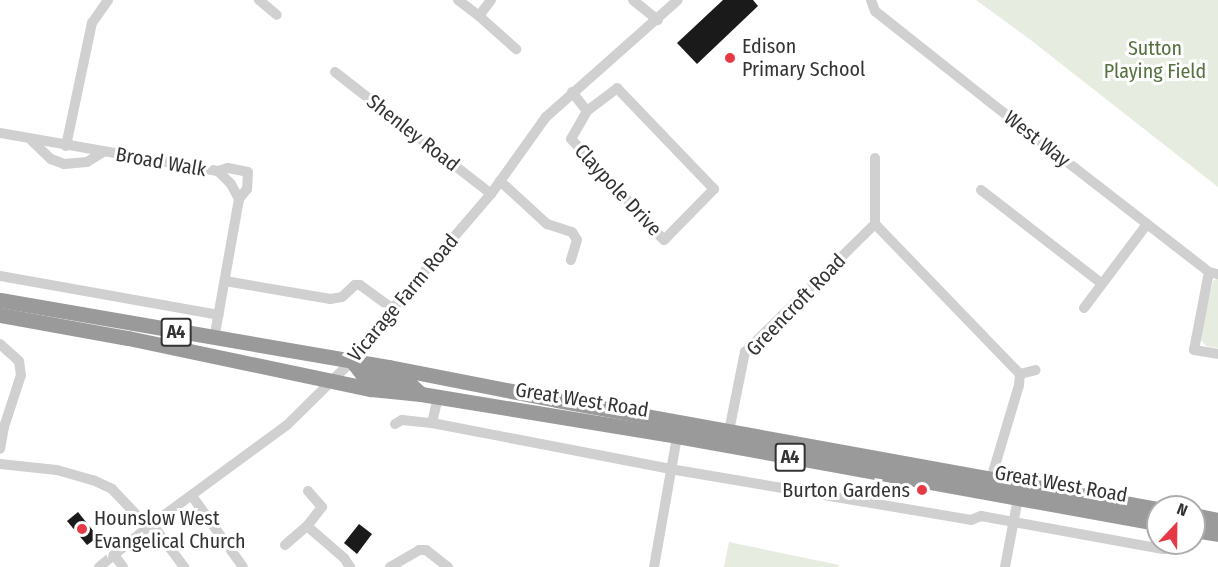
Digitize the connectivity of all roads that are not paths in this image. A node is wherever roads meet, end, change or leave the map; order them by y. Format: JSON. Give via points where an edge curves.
{"nodes":[{"id":1,"x":108,"y":0,"type":"edge"},
{"id":2,"x":259,"y":0,"type":"edge"},
{"id":3,"x":458,"y":0,"type":"edge"},
{"id":4,"x":491,"y":0,"type":"edge"},
{"id":5,"x":633,"y":0,"type":"edge"},
{"id":6,"x":678,"y":0,"type":"edge"},
{"id":7,"x":871,"y":0,"type":"edge"},
{"id":8,"x":278,"y":15,"type":"dead end"},
{"id":9,"x":479,"y":16,"type":"junction"},
{"id":10,"x":658,"y":21,"type":"junction"},
{"id":11,"x":516,"y":49,"type":"dead end"},
{"id":12,"x":335,"y":72,"type":"dead end"},
{"id":13,"x":572,"y":92,"type":"junction"},
{"id":14,"x":587,"y":111,"type":"junction"},
{"id":15,"x":0,"y":134,"type":"edge"},
{"id":16,"x":31,"y":139,"type":"junction"},
{"id":17,"x":66,"y":146,"type":"junction"},
{"id":18,"x":103,"y":152,"type":"junction"},
{"id":19,"x":875,"y":158,"type":"dead end"},
{"id":20,"x":218,"y":171,"type":"junction"},
{"id":21,"x":500,"y":181,"type":"junction"},
{"id":22,"x":981,"y":190,"type":"dead end"},
{"id":23,"x":490,"y":194,"type":"junction"},
{"id":24,"x":238,"y":199,"type":"junction"},
{"id":25,"x":875,"y":224,"type":"junction"},
{"id":26,"x":1147,"y":224,"type":"junction"},
{"id":27,"x":572,"y":260,"type":"dead end"},
{"id":28,"x":1214,"y":273,"type":"edge"},
{"id":29,"x":0,"y":276,"type":"edge"},
{"id":30,"x":225,"y":281,"type":"junction"},
{"id":31,"x":1101,"y":283,"type":"junction"},
{"id":32,"x":0,"y":300,"type":"edge"},
{"id":33,"x":392,"y":308,"type":"junction"},
{"id":34,"x":1084,"y":308,"type":"dead end"},
{"id":35,"x":0,"y":315,"type":"edge"},
{"id":36,"x":219,"y":315,"type":"junction"},
{"id":37,"x":214,"y":339,"type":"junction"},
{"id":38,"x":0,"y":344,"type":"edge"},
{"id":39,"x":1218,"y":354,"type":"edge"},
{"id":40,"x":352,"y":361,"type":"junction"},
{"id":41,"x":1036,"y":370,"type":"dead end"},
{"id":42,"x":1020,"y":374,"type":"junction"},
{"id":43,"x":332,"y":381,"type":"junction"},
{"id":44,"x":421,"y":394,"type":"junction"},
{"id":45,"x":438,"y":397,"type":"junction"},
{"id":46,"x":432,"y":423,"type":"junction"},
{"id":47,"x":394,"y":424,"type":"dead end"},
{"id":48,"x":729,"y":432,"type":"junction"},
{"id":49,"x":676,"y":436,"type":"junction"},
{"id":50,"x":0,"y":449,"type":"edge"},
{"id":51,"x":0,"y":465,"type":"edge"},
{"id":52,"x":670,"y":469,"type":"junction"},
{"id":53,"x":991,"y":479,"type":"junction"},
{"id":54,"x":309,"y":491,"type":"dead end"},
{"id":55,"x":192,"y":496,"type":"junction"},
{"id":56,"x":1018,"y":498,"type":"junction"},
{"id":57,"x":1146,"y":507,"type":"edge"},
{"id":58,"x":1014,"y":521,"type":"junction"},
{"id":59,"x":1146,"y":521,"type":"edge"},
{"id":60,"x":150,"y":525,"type":"junction"},
{"id":61,"x":307,"y":526,"type":"junction"},
{"id":62,"x":285,"y":545,"type":"dead end"},
{"id":63,"x":1146,"y":546,"type":"edge"},
{"id":64,"x":114,"y":555,"type":"junction"},
{"id":65,"x":99,"y":567,"type":"edge"},
{"id":66,"x":123,"y":567,"type":"edge"},
{"id":67,"x":184,"y":567,"type":"edge"},
{"id":68,"x":243,"y":567,"type":"edge"},
{"id":69,"x":350,"y":567,"type":"edge"},
{"id":70,"x":390,"y":567,"type":"edge"},
{"id":71,"x":448,"y":567,"type":"edge"},
{"id":72,"x":654,"y":567,"type":"edge"},
{"id":73,"x":1005,"y":567,"type":"edge"}],
"edges":[{"from":1,"to":17,"type":"street","via":[[92,23]]},
{"from":2,"to":8,"type":"street"},
{"from":3,"to":9,"type":"street"},
{"from":4,"to":9,"type":"street"},
{"from":5,"to":10,"type":"street"},
{"from":6,"to":10,"type":"street","name":"Vicarage Farm Road"},
{"from":7,"to":26,"type":"street","name":"West Way","via":[[875,11]]},
{"from":9,"to":11,"type":"street"},
{"from":10,"to":13,"type":"street","name":"Vicarage Farm Road"},
{"from":12,"to":23,"type":"street","name":"Shenley Road"},
{"from":13,"to":14,"type":"street","name":"Claypole Drive"},
{"from":13,"to":21,"type":"street","name":"Vicarage Farm Road","via":[[546,117]]},
{"from":14,"to":14,"type":"street","name":"Claypole Drive","via":[[617,88],[714,189],[664,240],[571,139]]},
{"from":15,"to":16,"type":"street","name":"Broad Walk"},
{"from":16,"to":17,"type":"street","name":"Broad Walk"},
{"from":16,"to":18,"type":"street","via":[[51,159],[64,164],[87,162]]},
{"from":17,"to":18,"type":"street","name":"Broad Walk"},
{"from":18,"to":20,"type":"street","name":"Broad Walk"},
{"from":19,"to":25,"type":"street"},
{"from":20,"to":24,"type":"street","name":"Broad Walk","via":[[231,184]]},
{"from":20,"to":24,"type":"street","via":[[248,171],[247,189]]},
{"from":21,"to":23,"type":"street","name":"Vicarage Farm Road"},
{"from":21,"to":27,"type":"street","via":[[547,224],[572,232],[577,240]]},
{"from":22,"to":31,"type":"street"},
{"from":23,"to":33,"type":"street","name":"Vicarage Farm Road"},
{"from":24,"to":30,"type":"street"},
{"from":25,"to":42,"type":"street"},
{"from":25,"to":48,"type":"street","name":"Greencroft Road","via":[[745,352]]},
{"from":26,"to":28,"type":"street","name":"West Way"},
{"from":26,"to":31,"type":"street"},
{"from":28,"to":39,"type":"street","via":[[1194,350]]},
{"from":29,"to":36,"type":"street"},
{"from":30,"to":33,"type":"street","via":[[330,299],[342,297],[360,285]]},
{"from":30,"to":36,"type":"street"},
{"from":31,"to":34,"type":"street","via":[[1096,296]]},
{"from":32,"to":37,"type":"highway","name":"Great West Road","number":"A4"},
{"from":33,"to":40,"type":"street","name":"Vicarage Farm Road"},
{"from":35,"to":43,"type":"highway","name":"Great West Road","number":"A4"},
{"from":36,"to":37,"type":"street"},
{"from":37,"to":40,"type":"highway","name":"Great West Road","number":"A4"},
{"from":38,"to":50,"type":"street","via":[[15,356],[21,375]]},
{"from":40,"to":43,"type":"street","name":"Vicarage Farm Road"},
{"from":40,"to":44,"type":"highway","number":"A4","via":[[362,374],[409,383]]},
{"from":40,"to":48,"type":"highway","name":"Great West Road","number":"A4"},
{"from":41,"to":42,"type":"street"},
{"from":42,"to":53,"type":"street"},
{"from":43,"to":44,"type":"highway","name":"Great West Road","number":"A4"},
{"from":43,"to":55,"type":"street","name":"Vicarage Farm Road","via":[[287,425]]},
{"from":44,"to":45,"type":"highway","name":"Great West Road","number":"A4"},
{"from":45,"to":46,"type":"street"},
{"from":45,"to":49,"type":"highway","name":"Great West Road","number":"A4"},
{"from":46,"to":47,"type":"street","via":[[402,420]]},
{"from":46,"to":52,"type":"street"},
{"from":48,"to":53,"type":"highway","name":"Great West Road","number":"A4"},
{"from":49,"to":52,"type":"street"},
{"from":49,"to":56,"type":"highway","name":"Great West Road","number":"A4"},
{"from":51,"to":60,"type":"street","via":[[57,470],[93,480],[112,489]]},
{"from":52,"to":58,"type":"street","via":[[971,520],[981,516]]},
{"from":52,"to":72,"type":"street"},
{"from":53,"to":57,"type":"highway","name":"Great West Road","number":"A4"},
{"from":54,"to":61,"type":"street","via":[[322,507]]},
{"from":55,"to":60,"type":"street","name":"Vicarage Farm Road"},
{"from":55,"to":68,"type":"street"},
{"from":56,"to":58,"type":"street"},
{"from":56,"to":59,"type":"highway","name":"Great West Road","number":"A4"},
{"from":58,"to":63,"type":"street"},
{"from":58,"to":73,"type":"street"},
{"from":60,"to":64,"type":"street","name":"Vicarage Farm Road"},
{"from":60,"to":67,"type":"street"},
{"from":61,"to":62,"type":"street"},
{"from":61,"to":69,"type":"street"},
{"from":64,"to":65,"type":"street","name":"Vicarage Farm Road"},
{"from":64,"to":66,"type":"street"},
{"from":70,"to":71,"type":"street","via":[[419,550],[426,550]]}]}
